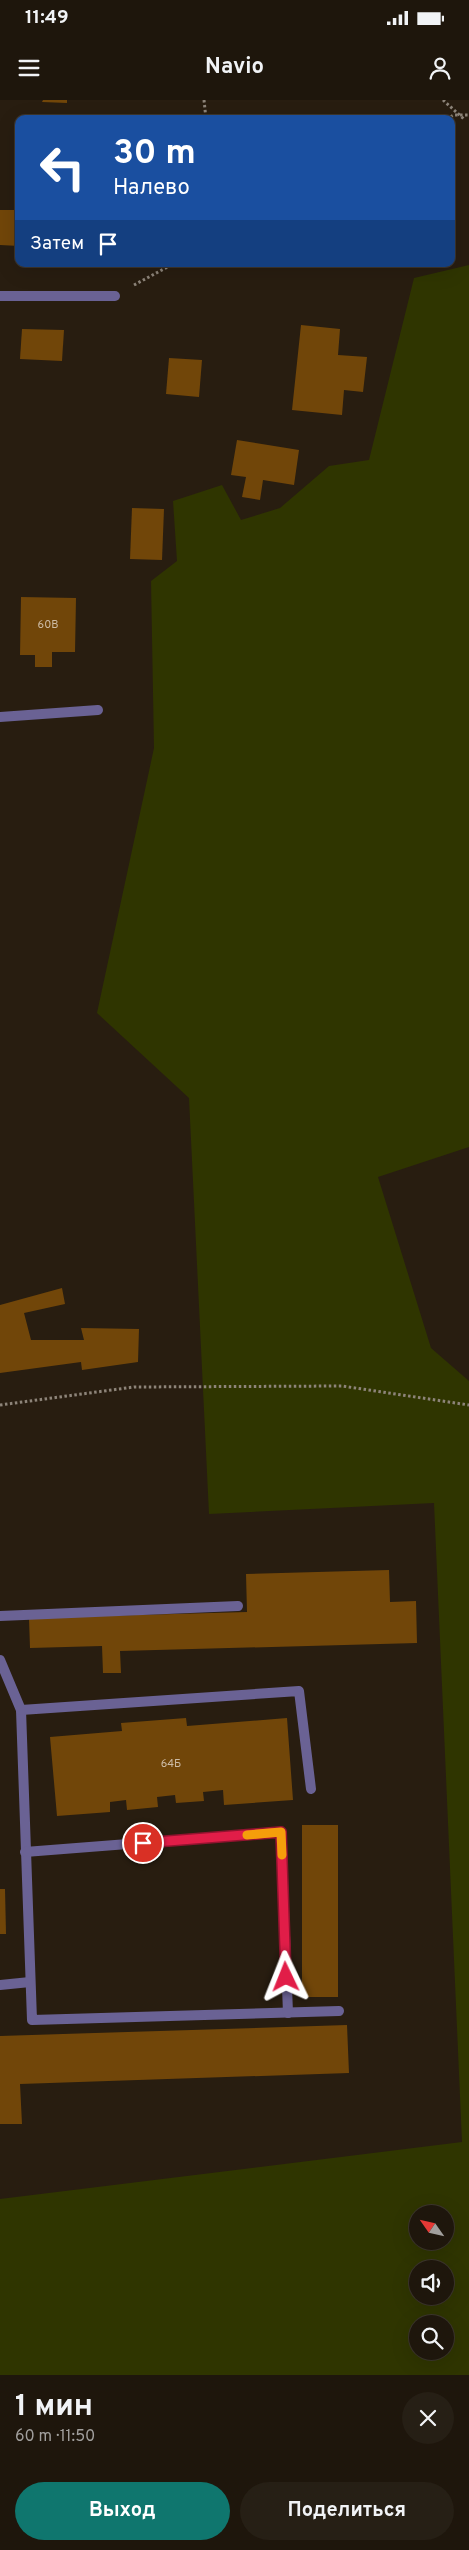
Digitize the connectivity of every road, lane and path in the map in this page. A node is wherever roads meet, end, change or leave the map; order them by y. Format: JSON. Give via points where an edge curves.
{"nodes":[{"id":1,"x":204,"y":100,"type":"edge"},
{"id":2,"x":443,"y":100,"type":"edge"},
{"id":3,"x":206,"y":115,"type":"edge"},
{"id":4,"x":454,"y":115,"type":"edge"},
{"id":5,"x":455,"y":115,"type":"edge"},
{"id":6,"x":459,"y":115,"type":"junction"},
{"id":7,"x":469,"y":115,"type":"edge"},
{"id":8,"x":467,"y":121,"type":"edge"},
{"id":9,"x":167,"y":267,"type":"edge"},
{"id":10,"x":0,"y":296,"type":"edge"},
{"id":11,"x":115,"y":296,"type":"joint"},
{"id":12,"x":98,"y":710,"type":"dead end"},
{"id":13,"x":0,"y":717,"type":"edge"},
{"id":14,"x":0,"y":1405,"type":"edge"},
{"id":15,"x":469,"y":1405,"type":"edge"},
{"id":16,"x":238,"y":1606,"type":"dead end"},
{"id":17,"x":0,"y":1616,"type":"edge"},
{"id":18,"x":0,"y":1660,"type":"edge"},
{"id":19,"x":21,"y":1710,"type":"junction"},
{"id":20,"x":311,"y":1789,"type":"dead end"},
{"id":21,"x":25,"y":1852,"type":"junction"},
{"id":22,"x":30,"y":1982,"type":"junction"},
{"id":23,"x":0,"y":1985,"type":"edge"},
{"id":24,"x":339,"y":2011,"type":"dead end"},
{"id":25,"x":288,"y":2013,"type":"junction"}],
"edges":[{"from":1,"to":3,"type":"path"},
{"from":2,"to":6,"type":"path"},
{"from":4,"to":6,"type":"path"},
{"from":5,"to":8,"type":"path"},
{"from":6,"to":7,"type":"path"},
{"from":6,"to":8,"type":"path"},
{"from":9,"to":11,"type":"path"},
{"from":10,"to":11,"type":"street"},
{"from":12,"to":13,"type":"street"},
{"from":14,"to":15,"type":"path","via":[[134,1387],[342,1386]]},
{"from":16,"to":17,"type":"street"},
{"from":18,"to":19,"type":"street"},
{"from":19,"to":20,"type":"street","via":[[299,1691]]},
{"from":19,"to":21,"type":"street"},
{"from":21,"to":22,"type":"street"},
{"from":21,"to":25,"type":"street","via":[[281,1832]]},
{"from":22,"to":23,"type":"street"},
{"from":22,"to":25,"type":"street","via":[[32,2020]]},
{"from":24,"to":25,"type":"street"}]}
